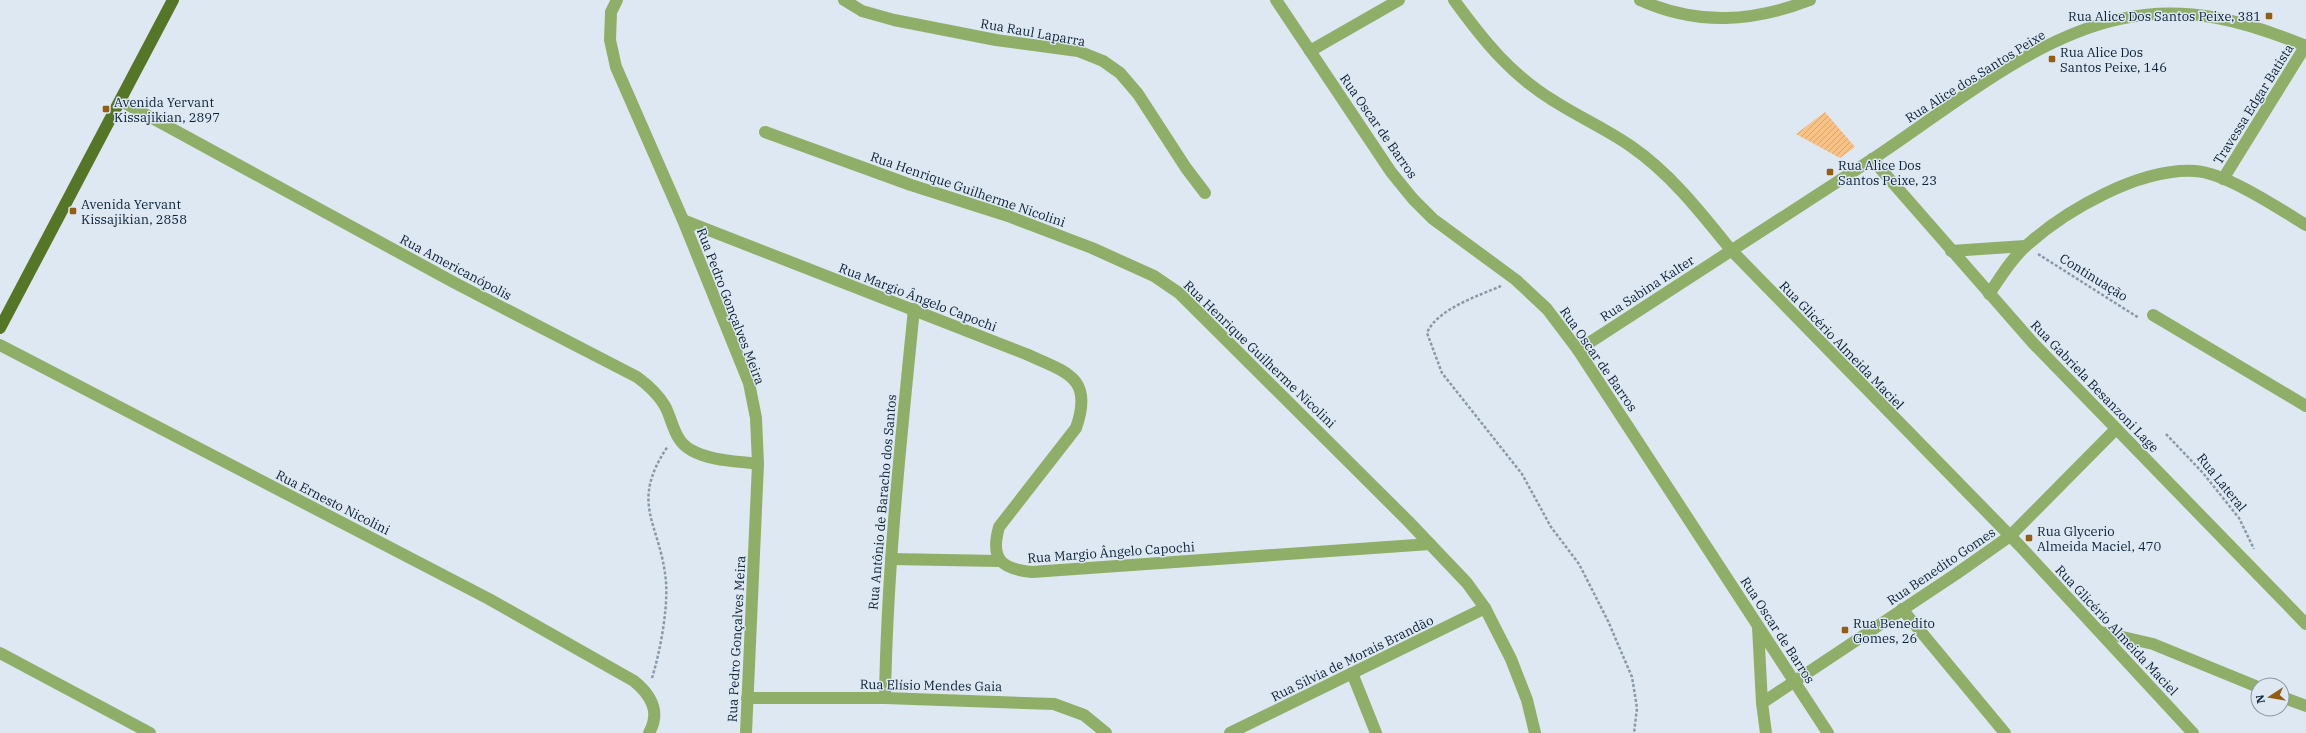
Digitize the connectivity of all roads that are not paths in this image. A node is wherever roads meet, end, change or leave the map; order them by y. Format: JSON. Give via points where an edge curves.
{"nodes":[{"id":1,"x":173,"y":0,"type":"edge"},
{"id":2,"x":617,"y":0,"type":"edge"},
{"id":3,"x":844,"y":0,"type":"edge"},
{"id":4,"x":1276,"y":0,"type":"edge"},
{"id":5,"x":1399,"y":0,"type":"edge"},
{"id":6,"x":1454,"y":0,"type":"edge"},
{"id":7,"x":1640,"y":0,"type":"edge"},
{"id":8,"x":1810,"y":0,"type":"edge"},
{"id":9,"x":2306,"y":45,"type":"edge"},
{"id":10,"x":1310,"y":51,"type":"junction"},
{"id":11,"x":121,"y":101,"type":"junction"},
{"id":12,"x":765,"y":132,"type":"dead end"},
{"id":13,"x":1872,"y":159,"type":"junction"},
{"id":14,"x":2223,"y":179,"type":"junction"},
{"id":15,"x":1205,"y":193,"type":"dead end"},
{"id":16,"x":683,"y":220,"type":"junction"},
{"id":17,"x":2306,"y":225,"type":"edge"},
{"id":18,"x":2025,"y":246,"type":"junction"},
{"id":19,"x":1731,"y":250,"type":"junction"},
{"id":20,"x":1951,"y":251,"type":"junction"},
{"id":21,"x":1989,"y":294,"type":"junction"},
{"id":22,"x":914,"y":309,"type":"junction"},
{"id":23,"x":2153,"y":315,"type":"road end"},
{"id":24,"x":0,"y":328,"type":"edge"},
{"id":25,"x":0,"y":345,"type":"edge"},
{"id":26,"x":1578,"y":350,"type":"junction"},
{"id":27,"x":2306,"y":406,"type":"edge"},
{"id":28,"x":2116,"y":429,"type":"junction"},
{"id":29,"x":758,"y":464,"type":"junction"},
{"id":30,"x":2010,"y":536,"type":"junction"},
{"id":31,"x":1430,"y":544,"type":"junction"},
{"id":32,"x":892,"y":560,"type":"junction"},
{"id":33,"x":999,"y":561,"type":"junction"},
{"id":34,"x":1485,"y":608,"type":"junction"},
{"id":35,"x":1902,"y":609,"type":"junction"},
{"id":36,"x":2306,"y":624,"type":"edge"},
{"id":37,"x":1758,"y":626,"type":"junction"},
{"id":38,"x":2101,"y":632,"type":"junction"},
{"id":39,"x":0,"y":653,"type":"edge"},
{"id":40,"x":1352,"y":674,"type":"junction"},
{"id":41,"x":1796,"y":682,"type":"junction"},
{"id":42,"x":2250,"y":684,"type":"edge"},
{"id":43,"x":747,"y":698,"type":"junction"},
{"id":44,"x":885,"y":698,"type":"junction"},
{"id":45,"x":2290,"y":699,"type":"edge"},
{"id":46,"x":1762,"y":703,"type":"junction"},
{"id":47,"x":2306,"y":706,"type":"edge"},
{"id":48,"x":150,"y":733,"type":"edge"},
{"id":49,"x":649,"y":733,"type":"edge"},
{"id":50,"x":746,"y":733,"type":"edge"},
{"id":51,"x":1106,"y":733,"type":"edge"},
{"id":52,"x":1230,"y":733,"type":"edge"},
{"id":53,"x":1376,"y":733,"type":"edge"},
{"id":54,"x":1535,"y":733,"type":"edge"},
{"id":55,"x":1766,"y":733,"type":"edge"},
{"id":56,"x":1828,"y":733,"type":"edge"},
{"id":57,"x":2005,"y":733,"type":"edge"},
{"id":58,"x":2193,"y":733,"type":"edge"}],
"edges":[{"from":1,"to":11,"type":"main road"},
{"from":2,"to":16,"type":"street","name":"Rua Pedro Gonçalves Meira","via":[[612,12],[610,40],[616,67]]},
{"from":3,"to":15,"type":"street","name":"Rua Raul Laparra","via":[[862,11],[894,20],[996,40],[1078,52],[1103,61],[1120,73],[1138,94]]},
{"from":4,"to":10,"type":"street","name":"Rua Oscar de Barros"},
{"from":5,"to":10,"type":"street"},
{"from":6,"to":19,"type":"street","name":"Rua Glicério Almeida Maciel","via":[[1495,55],[1553,101],[1633,148],[1700,211]]},
{"from":7,"to":8,"type":"street","via":[[1657,8],[1717,18],[1748,18],[1781,11]]},
{"from":9,"to":13,"type":"street","name":"Rua Alice dos Santos Peixe","via":[[2226,19],[2186,12],[2120,19],[2076,32],[2044,47]]},
{"from":9,"to":14,"type":"street","name":"Travessa Edgar Batista"},
{"from":10,"to":26,"type":"street","name":"Rua Oscar de Barros","via":[[1391,172],[1413,199],[1433,219],[1516,280],[1547,309]]},
{"from":11,"to":24,"type":"main road"},
{"from":11,"to":29,"type":"street","name":"Rua Americanópolis","via":[[455,283],[637,377],[654,390],[665,406],[676,434],[685,445],[698,453]]},
{"from":12,"to":31,"type":"street","name":"Rua Henrique Guilherme Nicolini","via":[[1008,216],[1125,261],[1154,276],[1179,293],[1200,313]]},
{"from":13,"to":19,"type":"street","name":"Rua Alice dos Santos Peixe"},
{"from":13,"to":20,"type":"street","name":"Rua Gabriela Besanzoni Lage"},
{"from":14,"to":17,"type":"street"},
{"from":14,"to":18,"type":"street","via":[[2196,171],[2166,173],[2141,179],[2089,202]]},
{"from":16,"to":22,"type":"street","name":"Rua Margio Ângelo Capochi","via":[[802,268]]},
{"from":16,"to":29,"type":"street","name":"Rua Pedro Gonçalves Meira","via":[[749,383],[756,418]]},
{"from":18,"to":20,"type":"street"},
{"from":18,"to":21,"type":"street"},
{"from":19,"to":26,"type":"street","name":"Rua Sabina Kalter"},
{"from":19,"to":30,"type":"street","name":"Rua Glicério Almeida Maciel"},
{"from":20,"to":21,"type":"street","name":"Rua Gabriela Besanzoni Lage"},
{"from":21,"to":28,"type":"street","name":"Rua Gabriela Besanzoni Lage"},
{"from":22,"to":32,"type":"street","name":"Rua Antônio de Baracho dos Santos"},
{"from":22,"to":33,"type":"street","name":"Rua Margio Ângelo Capochi","via":[[1059,369],[1081,388],[1083,399],[1076,428],[999,527],[995,542]]},
{"from":23,"to":27,"type":"street"},
{"from":25,"to":49,"type":"street","name":"Rua Ernesto Nicolini","via":[[489,599],[634,681],[648,692],[654,713],[653,726]]},
{"from":26,"to":37,"type":"street","name":"Rua Oscar de Barros"},
{"from":28,"to":30,"type":"street","name":"Rua Benedito Gomes"},
{"from":28,"to":36,"type":"street","name":"Rua Gabriela Besanzoni Lage"},
{"from":29,"to":43,"type":"street","name":"Rua Pedro Gonçalves Meira"},
{"from":30,"to":35,"type":"street","name":"Rua Benedito Gomes"},
{"from":30,"to":38,"type":"street","name":"Rua Glicério Almeida Maciel"},
{"from":31,"to":33,"type":"street","name":"Rua Margio Ângelo Capochi","via":[[1032,572],[1009,568]]},
{"from":31,"to":34,"type":"street","name":"Rua Henrique Guilherme Nicolini","via":[[1467,583]]},
{"from":32,"to":33,"type":"street"},
{"from":32,"to":44,"type":"street","name":"Rua Antônio de Baracho dos Santos","via":[[886,618]]},
{"from":34,"to":40,"type":"street","name":"Rua Silvia de Morais Brandão"},
{"from":34,"to":54,"type":"street","name":"Rua Henrique Guilherme Nicolini","via":[[1511,659],[1527,700]]},
{"from":35,"to":41,"type":"street","name":"Rua Benedito Gomes"},
{"from":35,"to":57,"type":"street"},
{"from":37,"to":41,"type":"street","name":"Rua Oscar de Barros"},
{"from":37,"to":46,"type":"street"},
{"from":38,"to":42,"type":"street","via":[[2153,644]]},
{"from":38,"to":58,"type":"street","name":"Rua Glicério Almeida Maciel"},
{"from":39,"to":48,"type":"street"},
{"from":40,"to":52,"type":"street","name":"Rua Silvia de Morais Brandão"},
{"from":40,"to":53,"type":"street"},
{"from":41,"to":46,"type":"street","name":"Rua Benedito Gomes"},
{"from":41,"to":56,"type":"street","name":"Rua Oscar de Barros"},
{"from":43,"to":44,"type":"street","name":"Rua Elísio Mendes Gaia"},
{"from":43,"to":50,"type":"street","name":"Rua Pedro Gonçalves Meira"},
{"from":44,"to":51,"type":"street","name":"Rua Elísio Mendes Gaia","via":[[1054,704],[1084,715]]},
{"from":45,"to":47,"type":"street"},
{"from":46,"to":55,"type":"street"}]}
